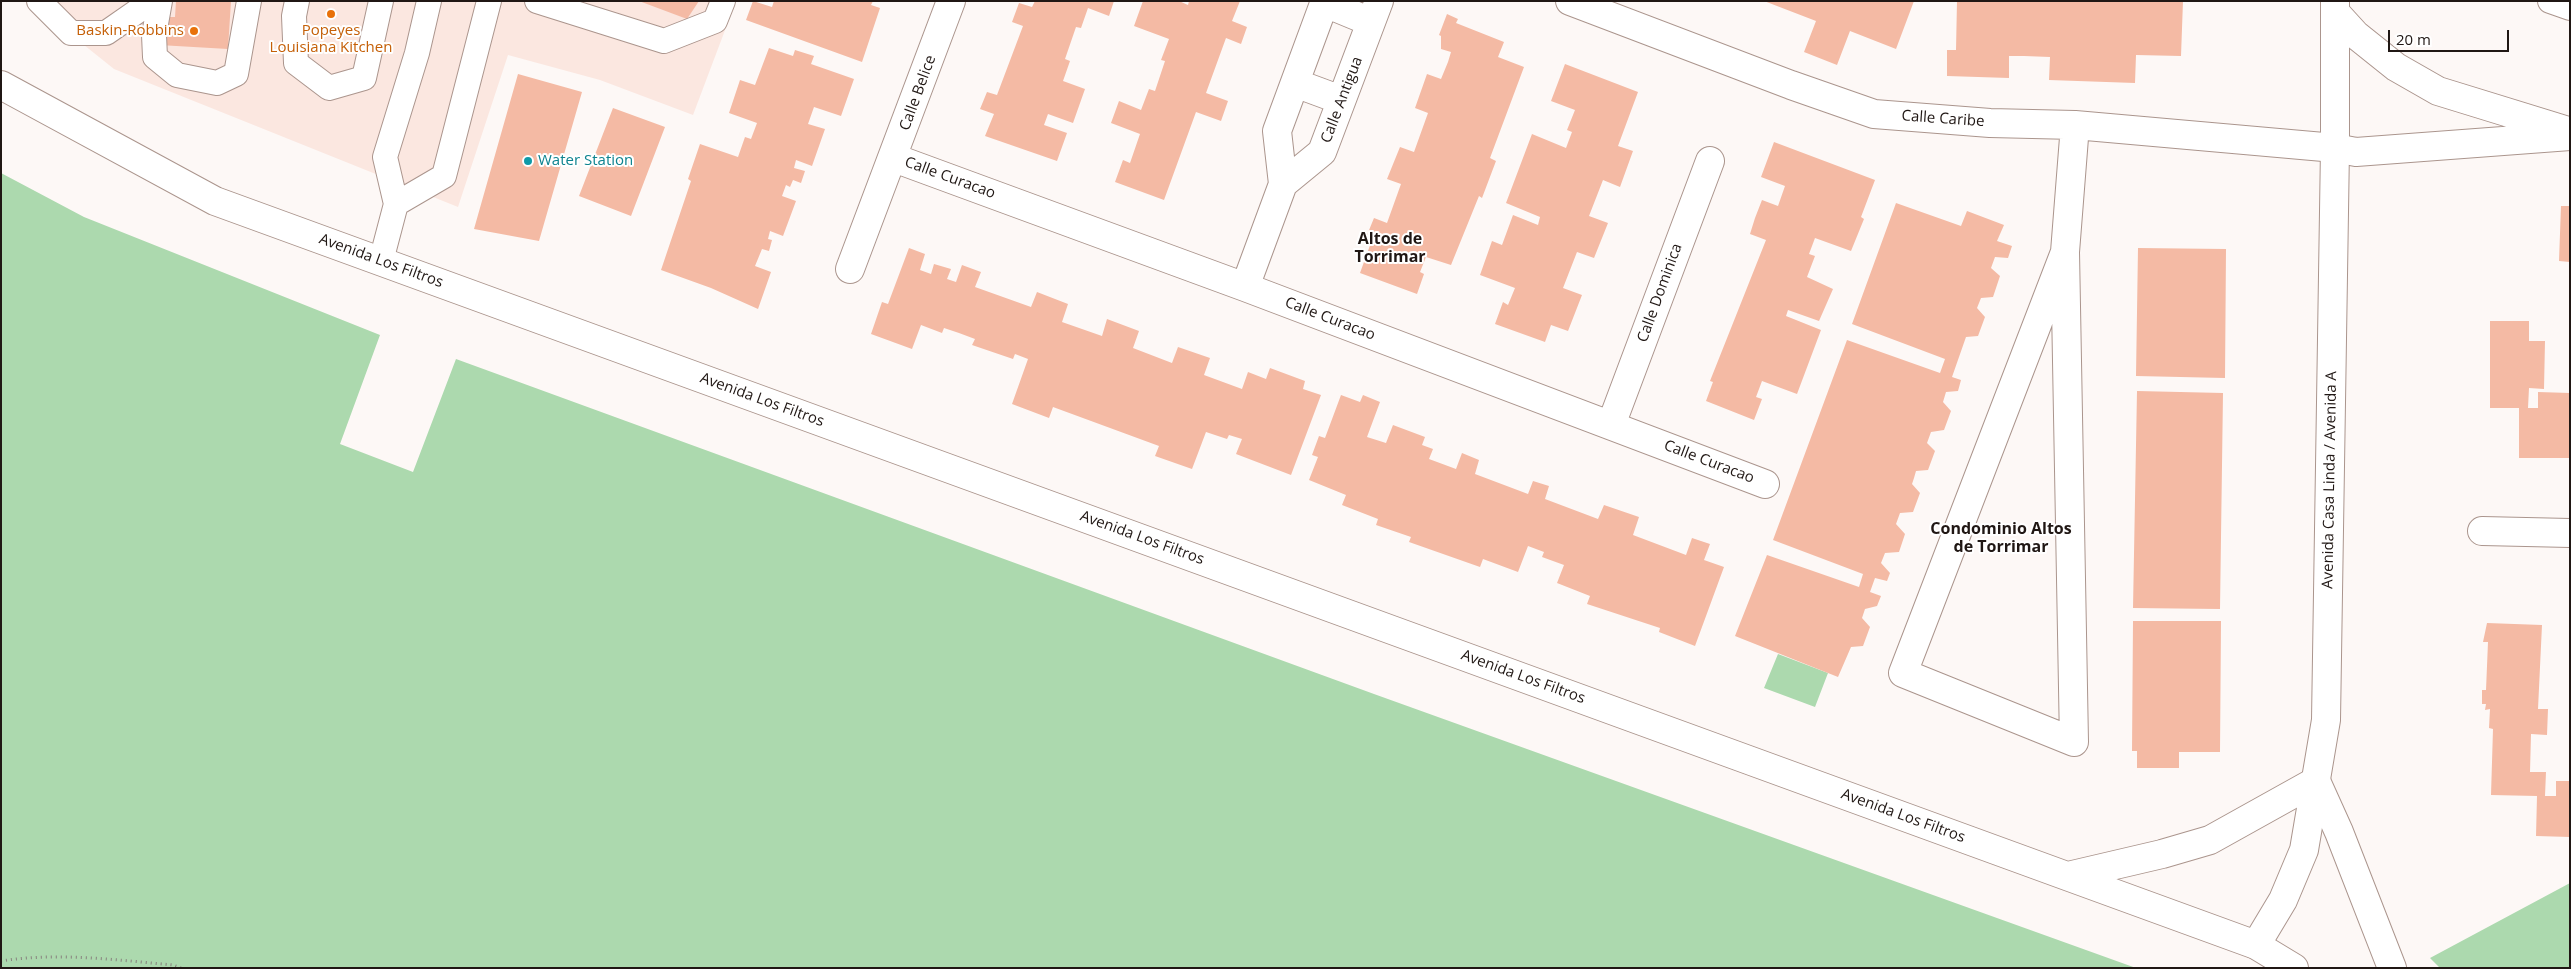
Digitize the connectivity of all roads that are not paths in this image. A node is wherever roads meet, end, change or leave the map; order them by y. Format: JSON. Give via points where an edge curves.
{"nodes":[{"id":1,"x":39,"y":1,"type":"edge"},
{"id":2,"x":144,"y":1,"type":"edge"},
{"id":3,"x":160,"y":1,"type":"edge"},
{"id":4,"x":249,"y":1,"type":"edge"},
{"id":5,"x":297,"y":1,"type":"edge"},
{"id":6,"x":381,"y":1,"type":"edge"},
{"id":7,"x":429,"y":1,"type":"edge"},
{"id":8,"x":489,"y":1,"type":"edge"},
{"id":9,"x":537,"y":1,"type":"edge"},
{"id":10,"x":723,"y":1,"type":"edge"},
{"id":11,"x":951,"y":1,"type":"edge"},
{"id":12,"x":1570,"y":1,"type":"edge"},
{"id":13,"x":2550,"y":1,"type":"edge"},
{"id":14,"x":1325,"y":2,"type":"edge"},
{"id":15,"x":2335,"y":7,"type":"edge"},
{"id":16,"x":2570,"y":8,"type":"edge"},
{"id":17,"x":1375,"y":12,"type":"edge"},
{"id":18,"x":1295,"y":83,"type":"junction"},
{"id":19,"x":1,"y":85,"type":"edge"},
{"id":20,"x":1342,"y":100,"type":"junction"},
{"id":21,"x":2075,"y":125,"type":"junction"},
{"id":22,"x":2570,"y":131,"type":"edge"},
{"id":23,"x":2570,"y":136,"type":"edge"},
{"id":24,"x":2335,"y":148,"type":"junction"},
{"id":25,"x":894,"y":158,"type":"junction"},
{"id":26,"x":1710,"y":161,"type":"dead end"},
{"id":27,"x":1283,"y":184,"type":"junction"},
{"id":28,"x":396,"y":204,"type":"junction"},
{"id":29,"x":2065,"y":252,"type":"junction"},
{"id":30,"x":380,"y":261,"type":"junction"},
{"id":31,"x":850,"y":269,"type":"dead end"},
{"id":32,"x":1246,"y":287,"type":"junction"},
{"id":33,"x":1611,"y":425,"type":"junction"},
{"id":34,"x":1765,"y":484,"type":"dead end"},
{"id":35,"x":2482,"y":531,"type":"dead end"},
{"id":36,"x":2570,"y":533,"type":"edge"},
{"id":37,"x":2316,"y":781,"type":"junction"},
{"id":38,"x":2068,"y":876,"type":"junction"},
{"id":39,"x":2256,"y":945,"type":"junction"},
{"id":40,"x":2294,"y":968,"type":"edge"},
{"id":41,"x":2392,"y":968,"type":"edge"}],
"edges":[{"from":1,"to":2,"type":"lane","via":[[71,32],[106,33],[142,8]]},
{"from":3,"to":4,"type":"lane","via":[[154,35],[155,57],[176,75],[217,83],[236,74]]},
{"from":5,"to":6,"type":"lane","via":[[294,16],[296,63],[329,88],[364,78]]},
{"from":7,"to":28,"type":"lane","via":[[417,53],[385,157]]},
{"from":8,"to":28,"type":"lane","via":[[444,176]]},
{"from":9,"to":10,"type":"lane","via":[[664,41],[715,21]]},
{"from":11,"to":25,"type":"street","name":"Calle Belice"},
{"from":12,"to":21,"type":"street","name":"Calle Caribe","via":[[1874,114],[1990,123]]},
{"from":13,"to":16,"type":"lane"},
{"from":14,"to":17,"type":"street"},
{"from":14,"to":18,"type":"street"},
{"from":15,"to":22,"type":"street","via":[[2356,35],[2396,67],[2438,91]]},
{"from":15,"to":24,"type":"street","name":"Avenida Casa Linda / Avenida A"},
{"from":17,"to":20,"type":"street","name":"Calle Antigua"},
{"from":18,"to":20,"type":"street"},
{"from":18,"to":27,"type":"street","via":[[1276,131]]},
{"from":19,"to":30,"type":"street","name":"Avenida Los Filtros","via":[[215,201]]},
{"from":20,"to":27,"type":"street","name":"Calle Antigua","via":[[1322,152]]},
{"from":21,"to":24,"type":"street","name":"Calle Caribe"},
{"from":21,"to":29,"type":"street"},
{"from":23,"to":24,"type":"street","name":"Calle Caribe","via":[[2356,152]]},
{"from":24,"to":37,"type":"street","name":"Avenida Casa Linda / Avenida A","via":[[2326,720]]},
{"from":25,"to":31,"type":"street","name":"Calle Belice"},
{"from":25,"to":32,"type":"street","name":"Calle Curacao"},
{"from":26,"to":33,"type":"street","name":"Calle Dominica"},
{"from":27,"to":32,"type":"street"},
{"from":28,"to":30,"type":"lane"},
{"from":29,"to":29,"type":"street","via":[[2072,624],[2074,742],[1903,673]]},
{"from":30,"to":38,"type":"street","name":"Avenida Los Filtros"},
{"from":32,"to":33,"type":"street","name":"Calle Curacao"},
{"from":33,"to":34,"type":"street","name":"Calle Curacao"},
{"from":35,"to":36,"type":"street"},
{"from":37,"to":38,"type":"street","via":[[2210,840]]},
{"from":37,"to":39,"type":"street","name":"Avenida Casa Linda / Avenida A","via":[[2304,850],[2283,900]]},
{"from":37,"to":41,"type":"street"},
{"from":38,"to":39,"type":"street","name":"Avenida Los Filtros"},
{"from":39,"to":40,"type":"street","name":"Avenida Los Filtros"}]}
